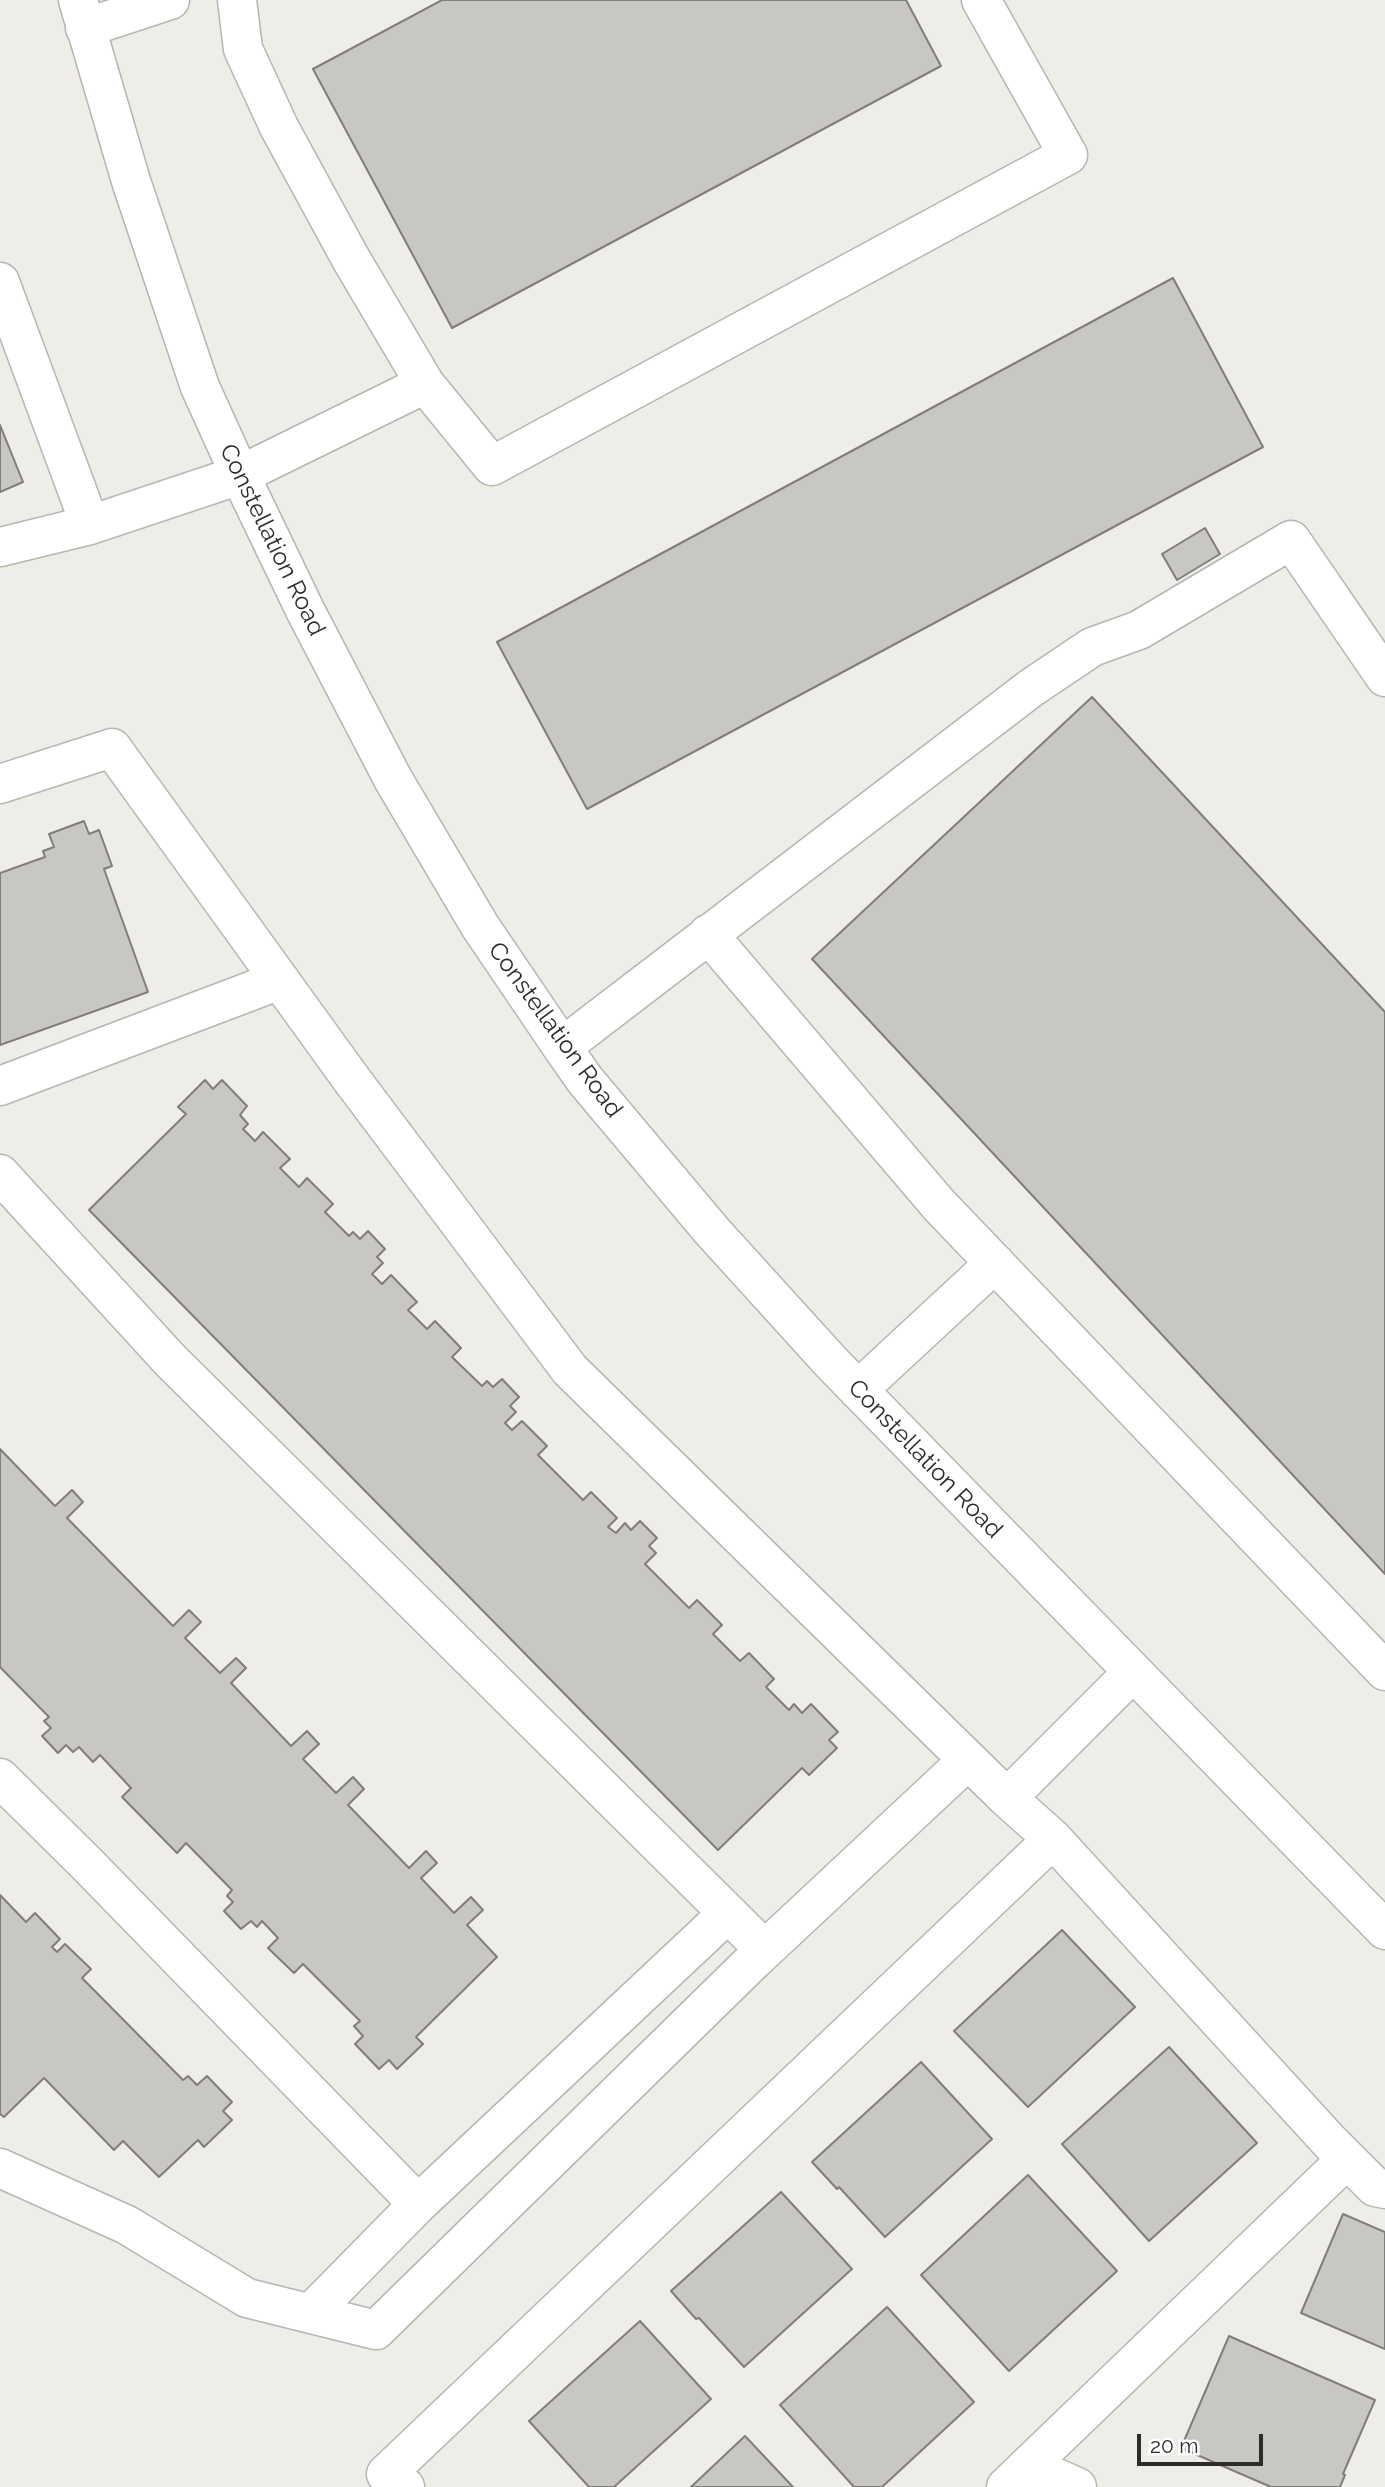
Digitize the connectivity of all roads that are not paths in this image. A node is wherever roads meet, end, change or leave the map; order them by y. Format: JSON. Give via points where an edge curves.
{"nodes":[{"id":1,"x":170,"y":0,"type":"edge"},
{"id":2,"x":237,"y":0,"type":"edge"},
{"id":3,"x":981,"y":0,"type":"edge"},
{"id":4,"x":81,"y":14,"type":"edge"},
{"id":5,"x":0,"y":282,"type":"edge"},
{"id":6,"x":425,"y":384,"type":"junction"},
{"id":7,"x":240,"y":475,"type":"junction"},
{"id":8,"x":90,"y":525,"type":"junction"},
{"id":9,"x":0,"y":547,"type":"edge"},
{"id":10,"x":1385,"y":677,"type":"edge"},
{"id":11,"x":0,"y":784,"type":"edge"},
{"id":12,"x":708,"y":934,"type":"junction"},
{"id":13,"x":280,"y":980,"type":"junction"},
{"id":14,"x":562,"y":1047,"type":"junction"},
{"id":15,"x":0,"y":1086,"type":"edge"},
{"id":16,"x":0,"y":1174,"type":"edge"},
{"id":17,"x":995,"y":1263,"type":"junction"},
{"id":18,"x":858,"y":1390,"type":"junction"},
{"id":19,"x":1385,"y":1671,"type":"edge"},
{"id":20,"x":1133,"y":1672,"type":"junction"},
{"id":21,"x":968,"y":1760,"type":"junction"},
{"id":22,"x":0,"y":1778,"type":"edge"},
{"id":23,"x":1007,"y":1798,"type":"junction"},
{"id":24,"x":1053,"y":1839,"type":"junction"},
{"id":25,"x":728,"y":1913,"type":"junction"},
{"id":26,"x":1385,"y":1930,"type":"edge"},
{"id":27,"x":760,"y":1955,"type":"junction"},
{"id":28,"x":1347,"y":2159,"type":"junction"},
{"id":29,"x":0,"y":2168,"type":"edge"},
{"id":30,"x":1385,"y":2189,"type":"edge"},
{"id":31,"x":418,"y":2204,"type":"junction"},
{"id":32,"x":310,"y":2314,"type":"junction"},
{"id":33,"x":1018,"y":2476,"type":"edge"},
{"id":34,"x":405,"y":2487,"type":"edge"},
{"id":35,"x":1077,"y":2487,"type":"edge"}],
"edges":[{"from":1,"to":4,"type":"street"},
{"from":2,"to":6,"type":"street","via":[[243,49],[279,127]]},
{"from":3,"to":6,"type":"street","via":[[1068,155],[492,466]]},
{"from":4,"to":7,"type":"street","name":"Constellation Road","via":[[200,387]]},
{"from":5,"to":8,"type":"street"},
{"from":6,"to":7,"type":"street"},
{"from":7,"to":8,"type":"street"},
{"from":7,"to":14,"type":"street","name":"Constellation Road","via":[[393,779],[481,926]]},
{"from":8,"to":9,"type":"street"},
{"from":10,"to":12,"type":"street","via":[[1291,540],[1139,631],[1092,647],[1031,688]]},
{"from":11,"to":13,"type":"street","via":[[112,748]]},
{"from":12,"to":14,"type":"street"},
{"from":12,"to":17,"type":"street","via":[[939,1205]]},
{"from":13,"to":15,"type":"street"},
{"from":13,"to":21,"type":"street","via":[[570,1370]]},
{"from":14,"to":18,"type":"street","name":"Constellation Road","via":[[712,1231]]},
{"from":16,"to":25,"type":"street","via":[[170,1360]]},
{"from":17,"to":18,"type":"street"},
{"from":17,"to":19,"type":"street"},
{"from":18,"to":20,"type":"street","name":"Constellation Road"},
{"from":20,"to":23,"type":"street"},
{"from":20,"to":26,"type":"street","name":"Constellation Road"},
{"from":21,"to":23,"type":"street"},
{"from":21,"to":27,"type":"street"},
{"from":22,"to":31,"type":"street"},
{"from":23,"to":24,"type":"street"},
{"from":24,"to":28,"type":"street"},
{"from":24,"to":34,"type":"street","via":[[386,2474]]},
{"from":25,"to":27,"type":"street"},
{"from":25,"to":31,"type":"street"},
{"from":27,"to":32,"type":"street","via":[[376,2330]]},
{"from":28,"to":30,"type":"street","via":[[1375,2187]]},
{"from":28,"to":33,"type":"street"},
{"from":29,"to":32,"type":"street","via":[[127,2225],[247,2298]]},
{"from":31,"to":32,"type":"street"},
{"from":33,"to":35,"type":"street"}]}
